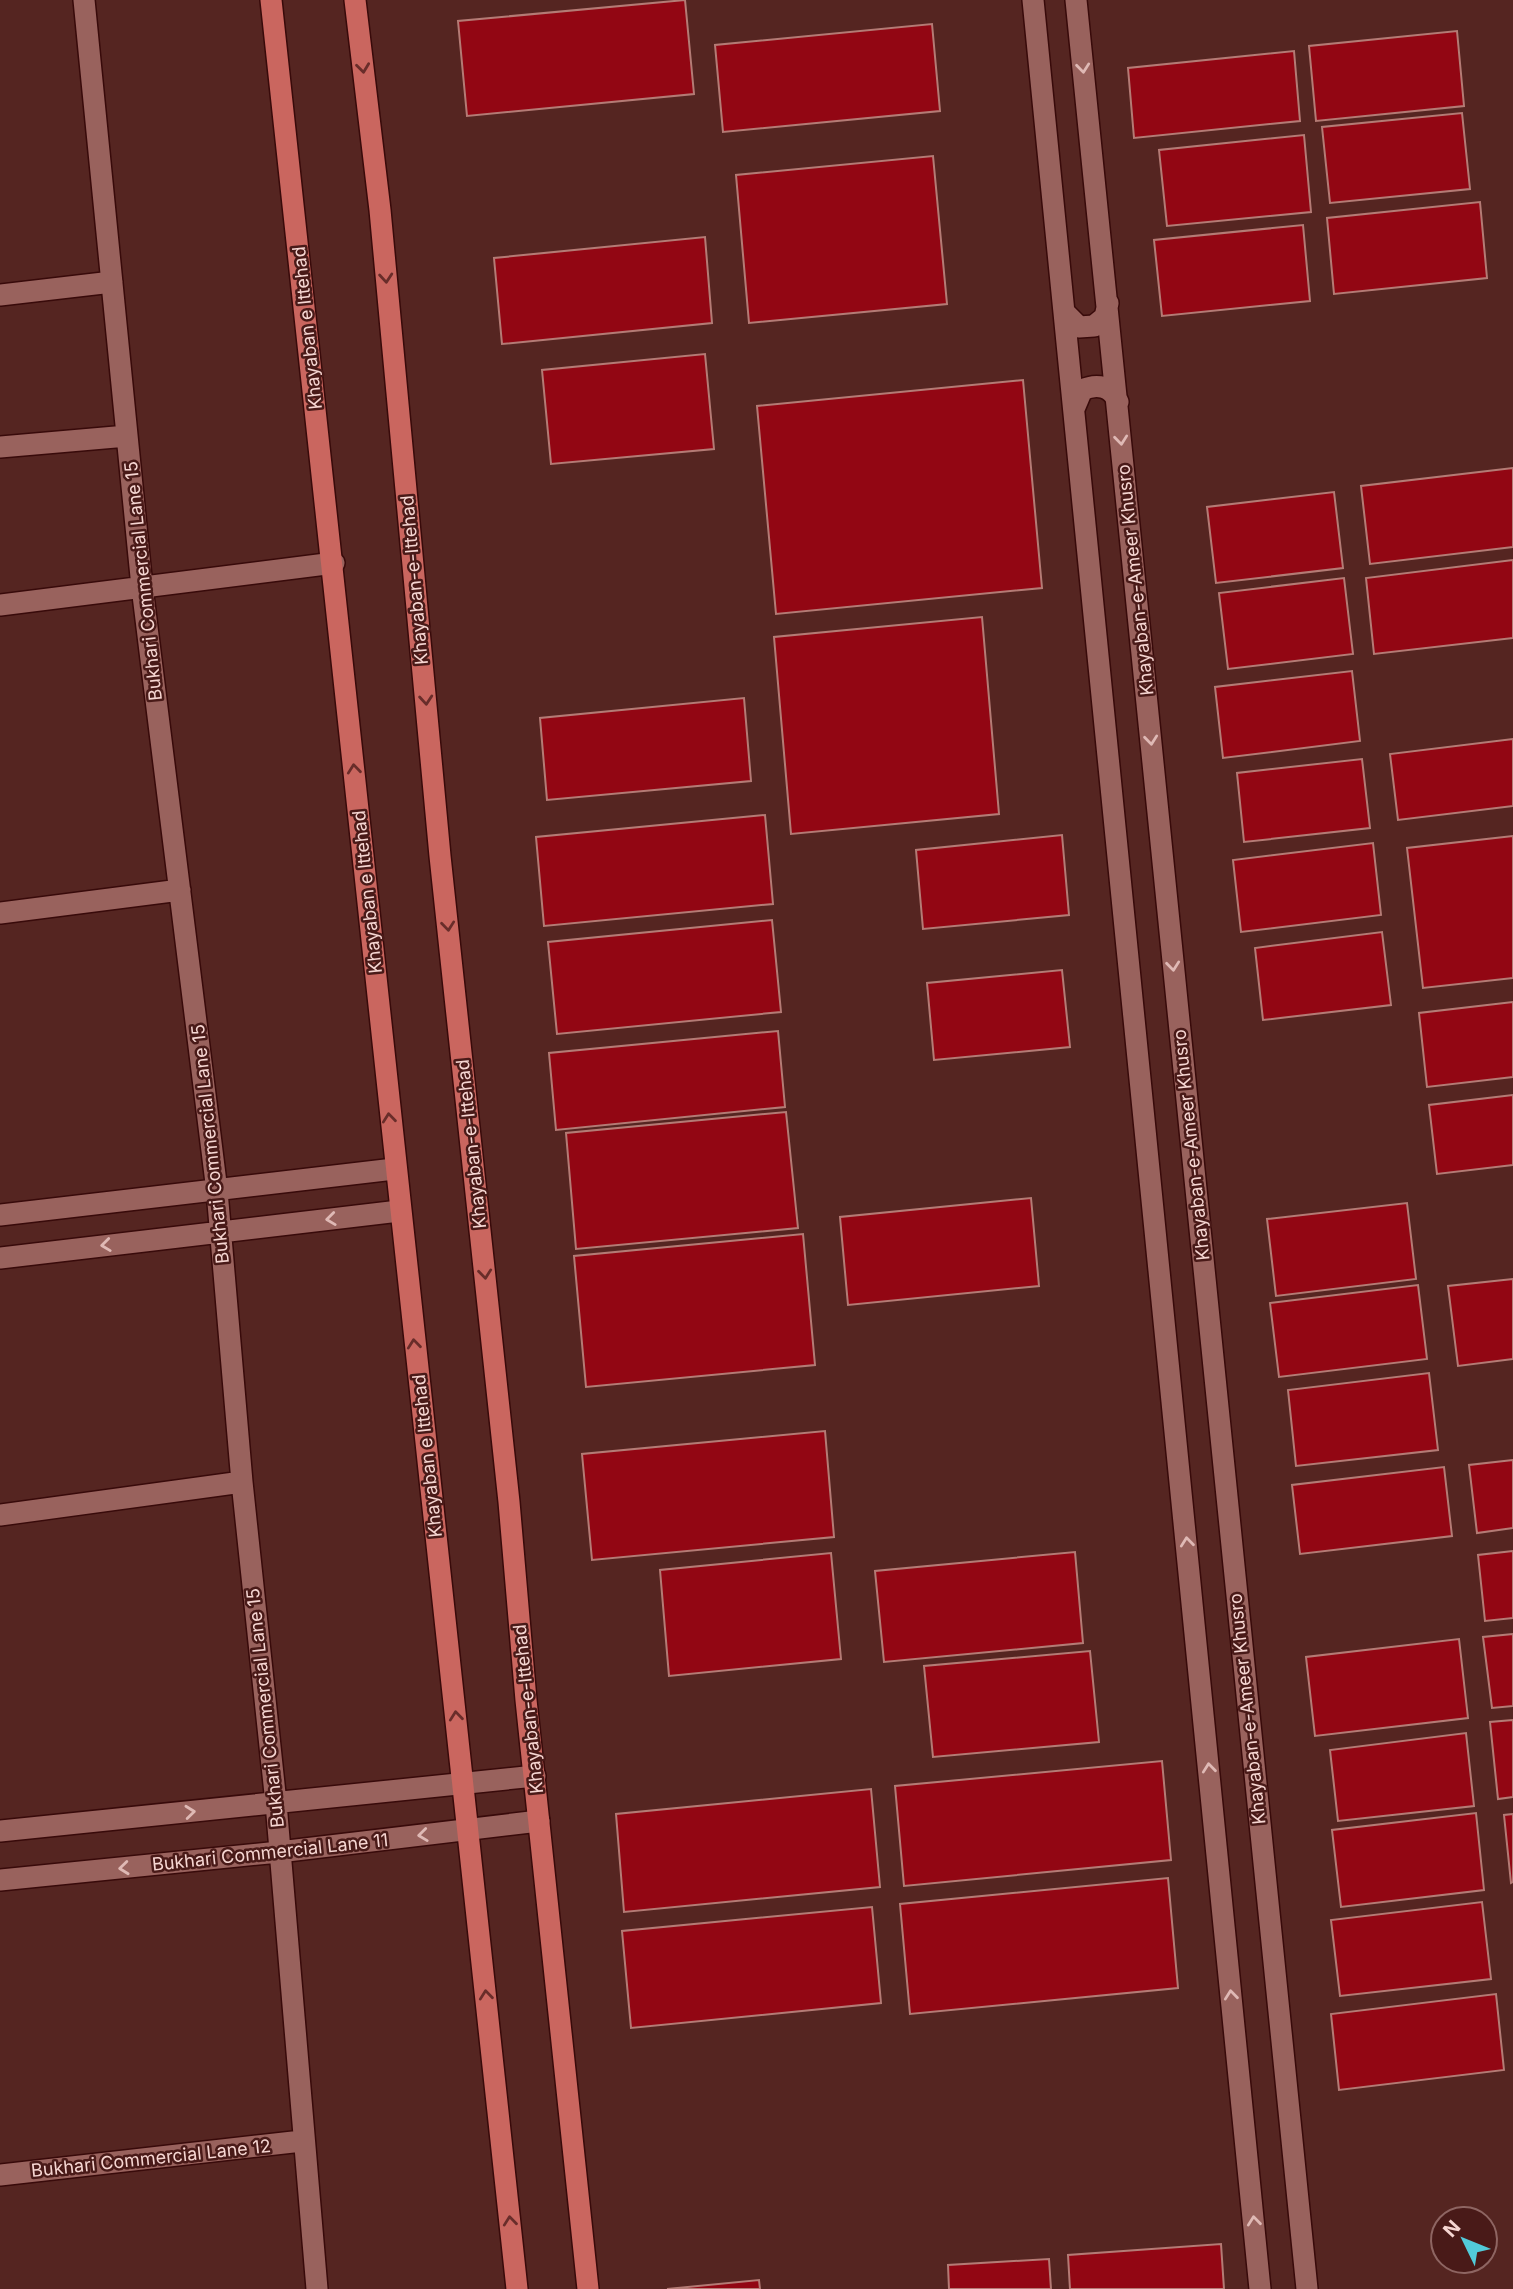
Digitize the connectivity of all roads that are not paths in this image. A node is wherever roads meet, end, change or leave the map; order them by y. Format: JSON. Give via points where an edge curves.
{"nodes":[{"id":1,"x":84,"y":0,"type":"edge"},
{"id":2,"x":271,"y":0,"type":"edge"},
{"id":3,"x":355,"y":0,"type":"edge"},
{"id":4,"x":1033,"y":0,"type":"edge"},
{"id":5,"x":1076,"y":0,"type":"edge"},
{"id":6,"x":112,"y":282,"type":"junction"},
{"id":7,"x":0,"y":295,"type":"edge"},
{"id":8,"x":1108,"y":303,"type":"junction"},
{"id":9,"x":1064,"y":312,"type":"junction"},
{"id":10,"x":1118,"y":402,"type":"junction"},
{"id":11,"x":1074,"y":410,"type":"junction"},
{"id":12,"x":127,"y":436,"type":"junction"},
{"id":13,"x":0,"y":447,"type":"edge"},
{"id":14,"x":334,"y":563,"type":"junction"},
{"id":15,"x":142,"y":587,"type":"junction"},
{"id":16,"x":0,"y":605,"type":"edge"},
{"id":17,"x":180,"y":890,"type":"junction"},
{"id":18,"x":0,"y":913,"type":"edge"},
{"id":19,"x":394,"y":1169,"type":"junction"},
{"id":20,"x":217,"y":1191,"type":"junction"},
{"id":21,"x":399,"y":1211,"type":"junction"},
{"id":22,"x":0,"y":1215,"type":"edge"},
{"id":23,"x":221,"y":1232,"type":"junction"},
{"id":24,"x":0,"y":1258,"type":"edge"},
{"id":25,"x":242,"y":1482,"type":"junction"},
{"id":26,"x":0,"y":1515,"type":"edge"},
{"id":27,"x":535,"y":1776,"type":"junction"},
{"id":28,"x":464,"y":1784,"type":"junction"},
{"id":29,"x":276,"y":1803,"type":"junction"},
{"id":30,"x":539,"y":1821,"type":"junction"},
{"id":31,"x":469,"y":1829,"type":"junction"},
{"id":32,"x":0,"y":1831,"type":"edge"},
{"id":33,"x":279,"y":1852,"type":"junction"},
{"id":34,"x":0,"y":1880,"type":"edge"},
{"id":35,"x":302,"y":2141,"type":"junction"},
{"id":36,"x":0,"y":2175,"type":"edge"},
{"id":37,"x":317,"y":2289,"type":"edge"},
{"id":38,"x":517,"y":2289,"type":"edge"},
{"id":39,"x":588,"y":2289,"type":"edge"},
{"id":40,"x":1260,"y":2289,"type":"edge"},
{"id":41,"x":1307,"y":2289,"type":"edge"}],
"edges":[{"from":1,"to":6,"type":"street","name":"Bukhari Commercial Lane 15"},
{"from":2,"to":14,"type":"main road","name":"Khayaban e Ittehad"},
{"from":3,"to":27,"type":"main road","name":"Khayaban-e-Ittehad","one_way":true},
{"from":4,"to":9,"type":"street"},
{"from":5,"to":8,"type":"street","name":"Khayaban-e-Ameer Khusro","one_way":true},
{"from":6,"to":7,"type":"street"},
{"from":6,"to":12,"type":"street","name":"Bukhari Commercial Lane 15"},
{"from":8,"to":9,"type":"street","via":[[1105,317],[1094,326],[1079,327]]},
{"from":8,"to":10,"type":"street","name":"Khayaban-e-Ameer Khusro"},
{"from":9,"to":11,"type":"street"},
{"from":10,"to":11,"type":"street","via":[[1110,390],[1097,385],[1082,390]]},
{"from":10,"to":41,"type":"street","name":"Khayaban-e-Ameer Khusro","one_way":true},
{"from":40,"to":11,"type":"street","one_way":true},
{"from":12,"to":13,"type":"street"},
{"from":12,"to":15,"type":"street","name":"Bukhari Commercial Lane 15"},
{"from":14,"to":15,"type":"street"},
{"from":19,"to":14,"type":"main road","name":"Khayaban e Ittehad","one_way":true},
{"from":15,"to":16,"type":"street"},
{"from":15,"to":17,"type":"street","name":"Bukhari Commercial Lane 15"},
{"from":17,"to":18,"type":"street"},
{"from":17,"to":20,"type":"street","name":"Bukhari Commercial Lane 15"},
{"from":19,"to":20,"type":"street"},
{"from":19,"to":21,"type":"main road","name":"Khayaban e Ittehad"},
{"from":20,"to":22,"type":"street"},
{"from":20,"to":23,"type":"street","name":"Bukhari Commercial Lane 15"},
{"from":21,"to":23,"type":"street","one_way":true},
{"from":28,"to":21,"type":"main road","name":"Khayaban e Ittehad","one_way":true},
{"from":23,"to":24,"type":"street","one_way":true},
{"from":23,"to":25,"type":"street","name":"Bukhari Commercial Lane 15"},
{"from":25,"to":26,"type":"street"},
{"from":25,"to":29,"type":"street","name":"Bukhari Commercial Lane 15"},
{"from":27,"to":28,"type":"street"},
{"from":27,"to":30,"type":"main road","name":"Khayaban-e-Ittehad"},
{"from":28,"to":29,"type":"street"},
{"from":28,"to":31,"type":"main road"},
{"from":32,"to":29,"type":"street","one_way":true},
{"from":29,"to":33,"type":"street","name":"Bukhari Commercial Lane 15"},
{"from":30,"to":31,"type":"street","name":"Bukhari Commercial Lane 11"},
{"from":30,"to":39,"type":"main road","name":"Khayaban-e-Ittehad"},
{"from":31,"to":33,"type":"street","name":"Bukhari Commercial Lane 11","one_way":true},
{"from":38,"to":31,"type":"main road","one_way":true},
{"from":33,"to":34,"type":"street","name":"Bukhari Commercial Lane 11","one_way":true},
{"from":33,"to":35,"type":"street","name":"Bukhari Commercial Lane 15"},
{"from":35,"to":36,"type":"street","name":"Bukhari Commercial Lane 12"},
{"from":35,"to":37,"type":"street","name":"Bukhari Commercial Lane 15"}]}
